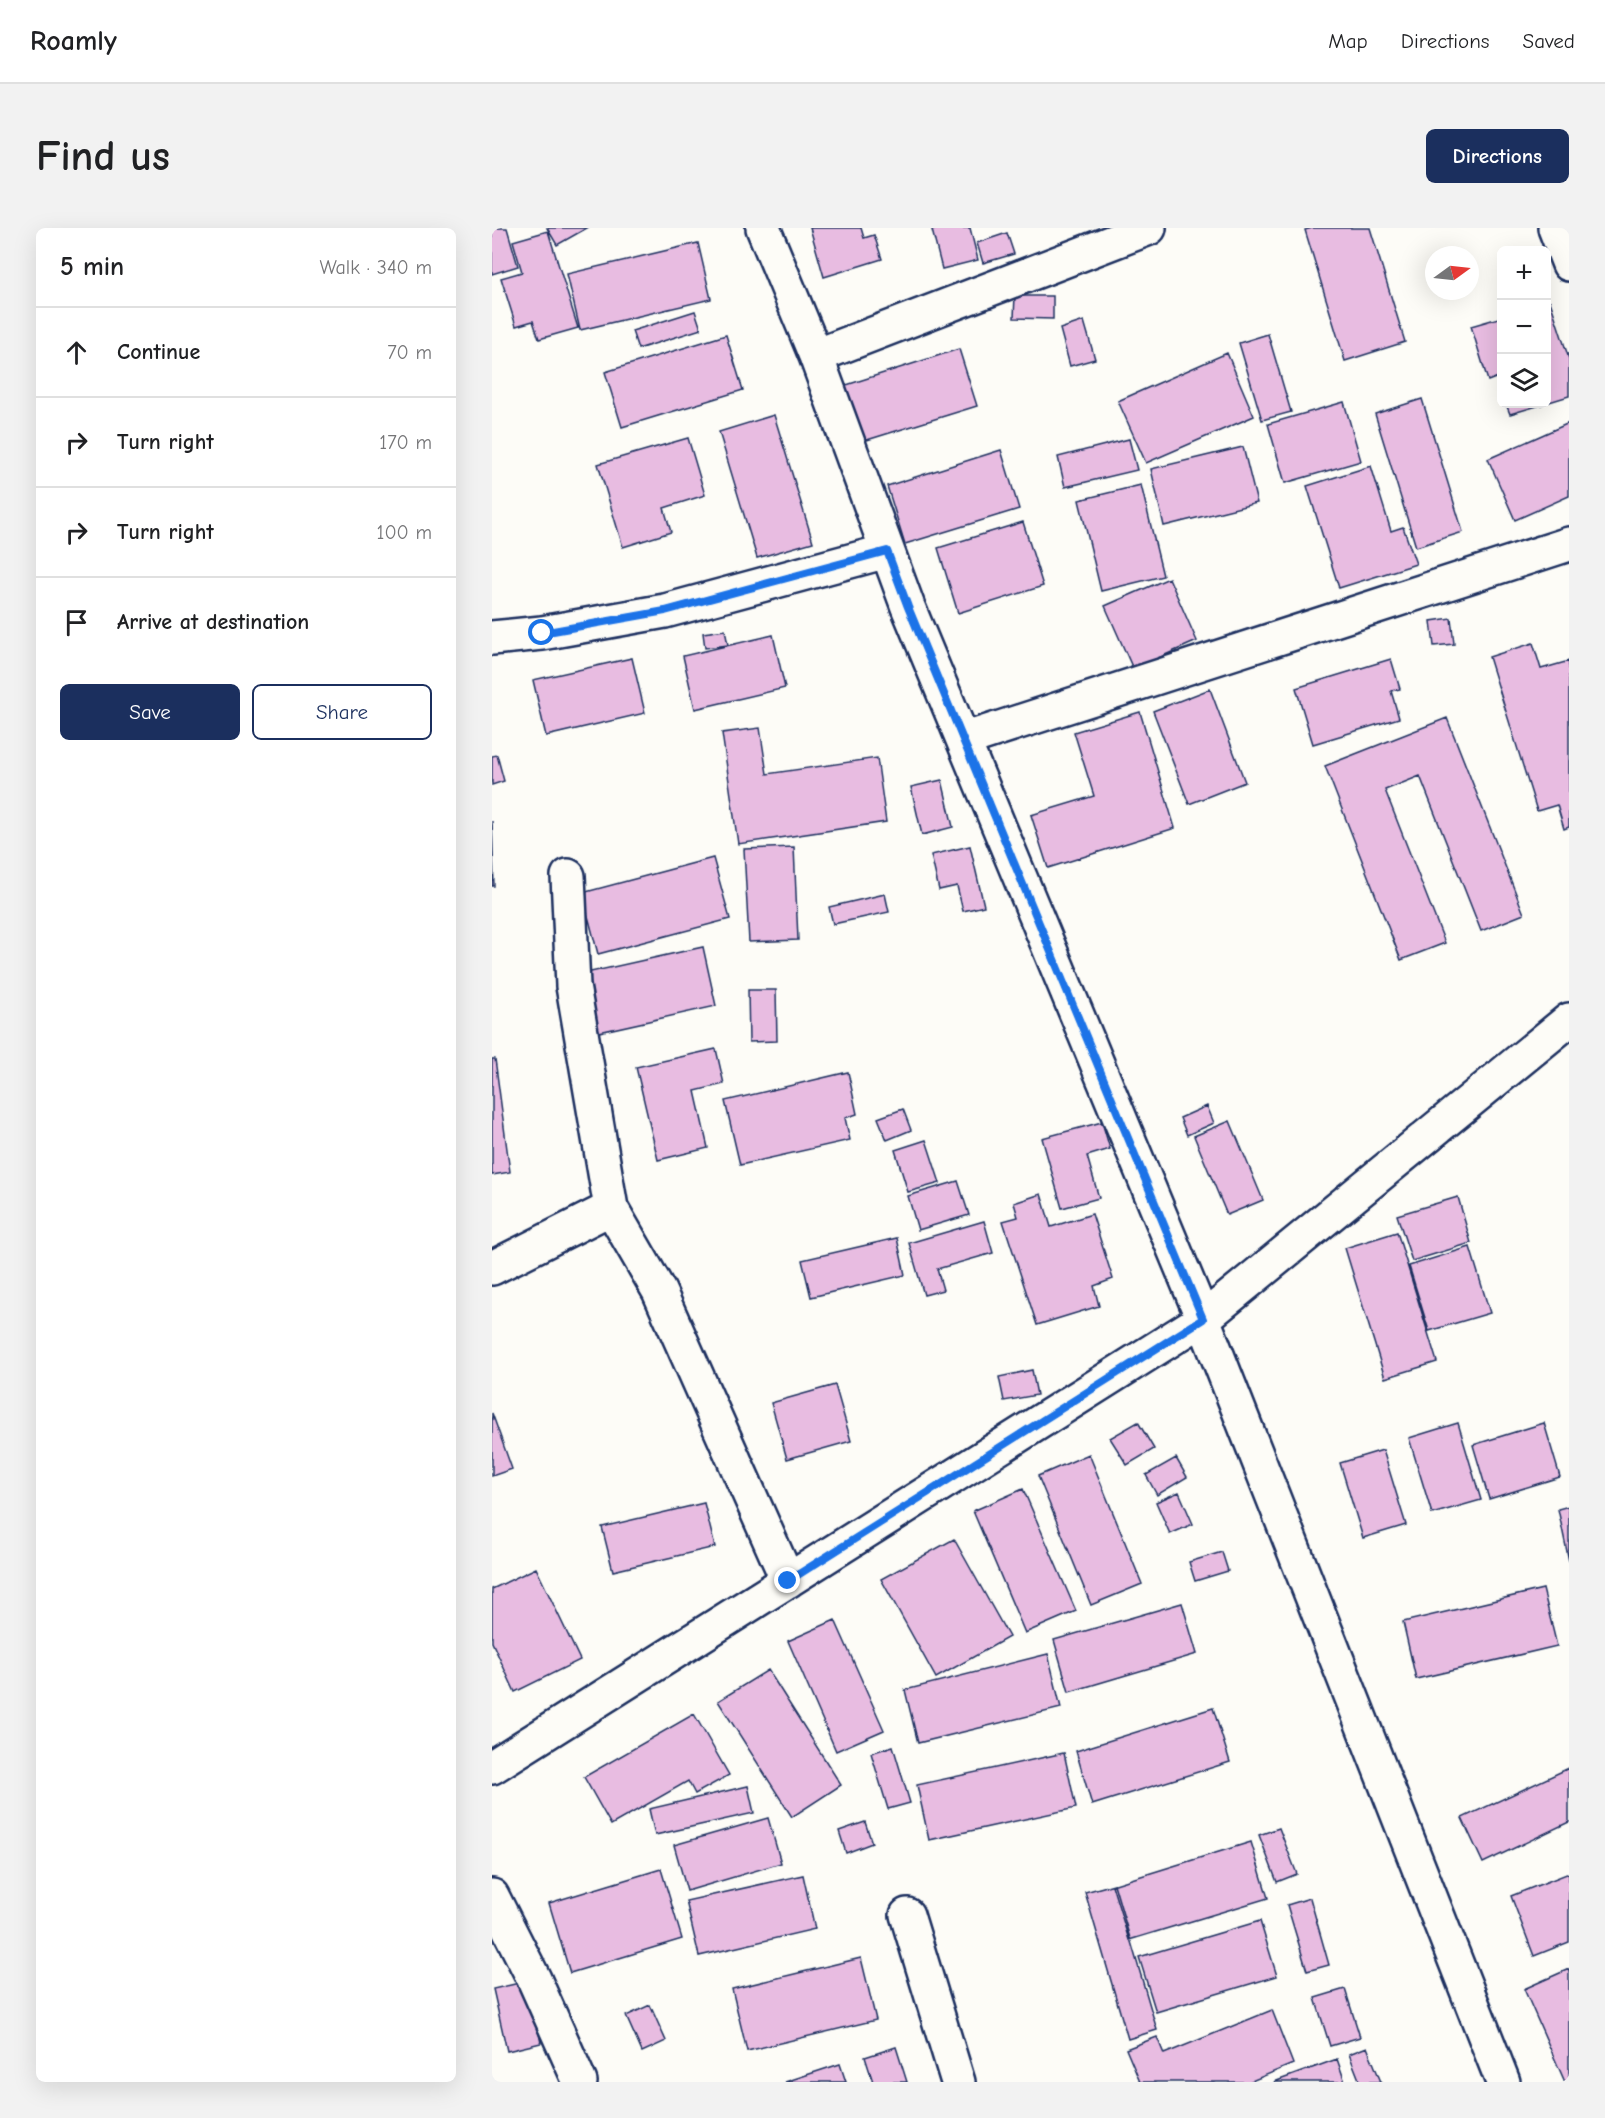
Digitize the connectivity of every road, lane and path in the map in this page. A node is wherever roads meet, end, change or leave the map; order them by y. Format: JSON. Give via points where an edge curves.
{"nodes":[{"id":1,"x":763,"y":228,"type":"edge"},
{"id":2,"x":1149,"y":228,"type":"edge"},
{"id":3,"x":816,"y":356,"type":"junction"},
{"id":4,"x":1569,"y":544,"type":"edge"},
{"id":5,"x":887,"y":551,"type":"junction"},
{"id":6,"x":492,"y":638,"type":"edge"},
{"id":7,"x":963,"y":740,"type":"junction"},
{"id":8,"x":568,"y":876,"type":"dead end"},
{"id":9,"x":1569,"y":1020,"type":"edge"},
{"id":10,"x":611,"y":1208,"type":"junction"},
{"id":11,"x":492,"y":1268,"type":"edge"},
{"id":12,"x":1203,"y":1319,"type":"junction"},
{"id":13,"x":788,"y":1581,"type":"junction"},
{"id":14,"x":492,"y":1767,"type":"edge"},
{"id":15,"x":492,"y":1896,"type":"edge"},
{"id":16,"x":907,"y":1915,"type":"dead end"},
{"id":17,"x":580,"y":2082,"type":"edge"},
{"id":18,"x":958,"y":2082,"type":"edge"},
{"id":19,"x":1503,"y":2082,"type":"edge"}],
"edges":[{"from":1,"to":3,"type":"street"},
{"from":2,"to":3,"type":"street"},
{"from":3,"to":5,"type":"street"},
{"from":4,"to":7,"type":"street"},
{"from":5,"to":6,"type":"street","via":[[665,611]]},
{"from":5,"to":7,"type":"street"},
{"from":7,"to":12,"type":"street"},
{"from":8,"to":10,"type":"street","via":[[573,986]]},
{"from":9,"to":12,"type":"street"},
{"from":10,"to":11,"type":"street"},
{"from":10,"to":13,"type":"street","via":[[659,1291]]},
{"from":12,"to":13,"type":"street"},
{"from":12,"to":19,"type":"street"},
{"from":13,"to":14,"type":"street"},
{"from":15,"to":17,"type":"street"},
{"from":16,"to":18,"type":"street"}]}
